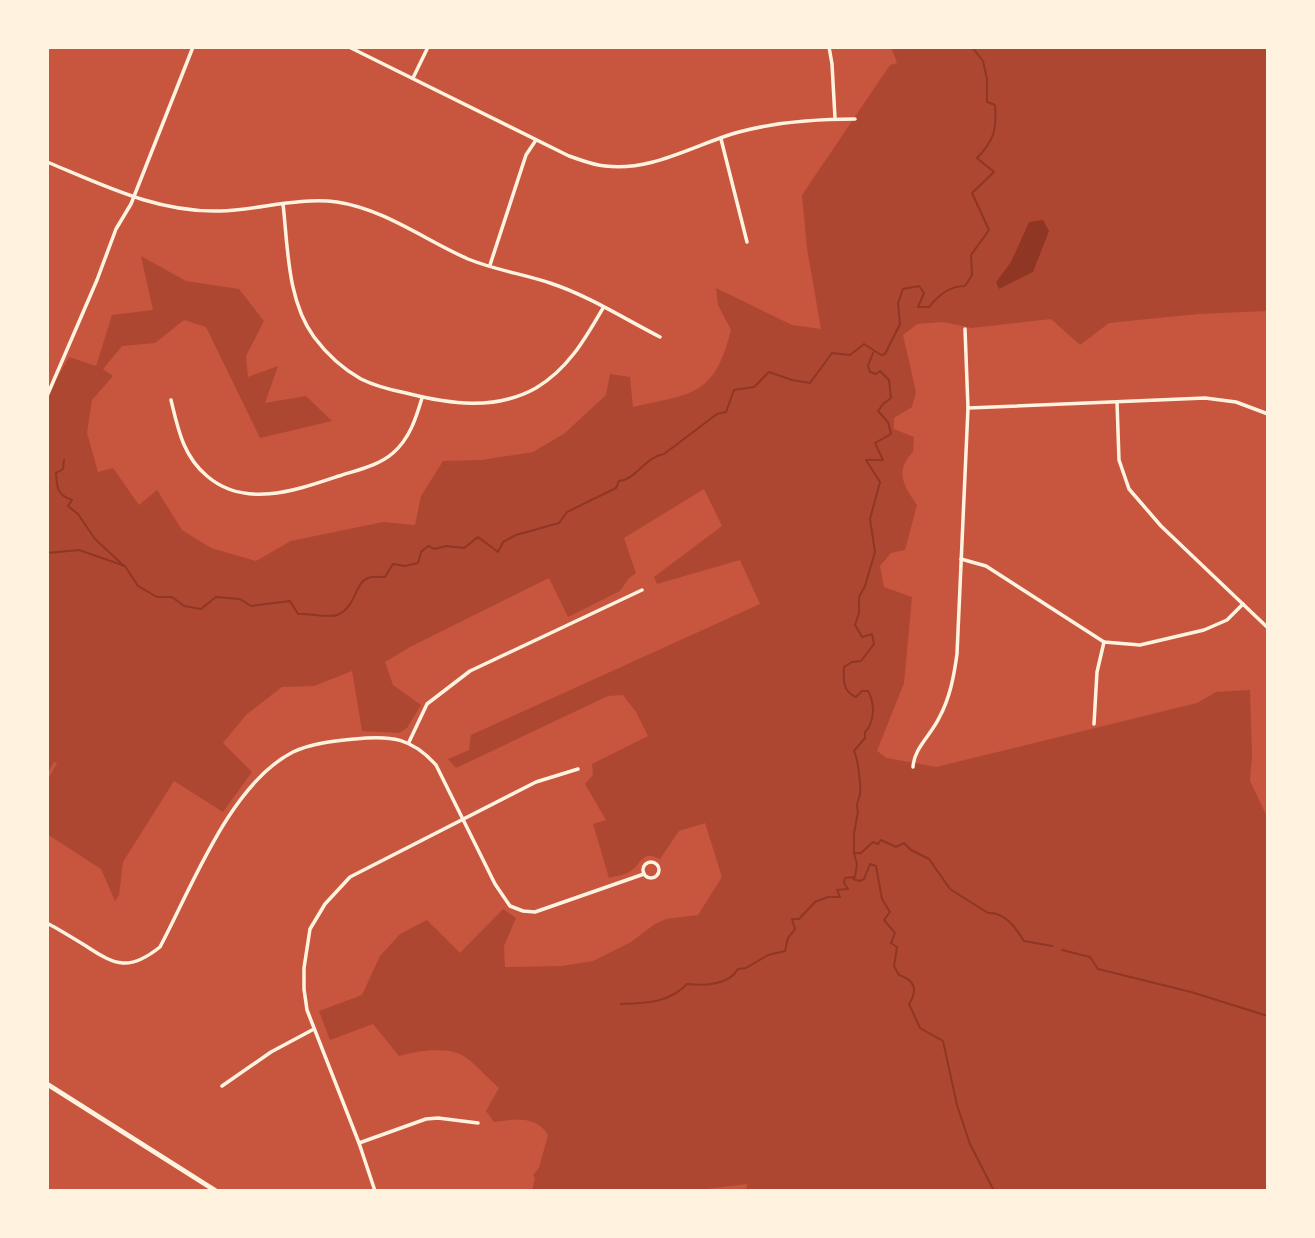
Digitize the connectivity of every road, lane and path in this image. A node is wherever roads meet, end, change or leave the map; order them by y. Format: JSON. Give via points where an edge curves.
{"nodes":[{"id":1,"x":193,"y":47,"type":"edge"},
{"id":2,"x":349,"y":47,"type":"edge"},
{"id":3,"x":428,"y":47,"type":"edge"},
{"id":4,"x":829,"y":47,"type":"edge"},
{"id":5,"x":413,"y":78,"type":"junction"},
{"id":6,"x":835,"y":119,"type":"junction"},
{"id":7,"x":855,"y":119,"type":"dead end"},
{"id":8,"x":721,"y":139,"type":"junction"},
{"id":9,"x":536,"y":140,"type":"junction"},
{"id":10,"x":47,"y":162,"type":"edge"},
{"id":11,"x":133,"y":197,"type":"junction"},
{"id":12,"x":283,"y":204,"type":"junction"},
{"id":13,"x":747,"y":242,"type":"dead end"},
{"id":14,"x":489,"y":266,"type":"junction"},
{"id":15,"x":603,"y":308,"type":"junction"},
{"id":16,"x":965,"y":329,"type":"dead end"},
{"id":17,"x":660,"y":337,"type":"dead end"},
{"id":18,"x":47,"y":396,"type":"edge"},
{"id":19,"x":422,"y":398,"type":"junction"},
{"id":20,"x":171,"y":400,"type":"dead end"},
{"id":21,"x":1117,"y":402,"type":"junction"},
{"id":22,"x":968,"y":408,"type":"junction"},
{"id":23,"x":1268,"y":414,"type":"edge"},
{"id":24,"x":961,"y":559,"type":"junction"},
{"id":25,"x":642,"y":590,"type":"dead end"},
{"id":26,"x":1243,"y":604,"type":"junction"},
{"id":27,"x":1267,"y":627,"type":"edge"},
{"id":28,"x":1104,"y":642,"type":"junction"},
{"id":29,"x":1094,"y":724,"type":"dead end"},
{"id":30,"x":409,"y":742,"type":"junction"},
{"id":31,"x":913,"y":767,"type":"dead end"},
{"id":32,"x":578,"y":769,"type":"dead end"},
{"id":33,"x":464,"y":818,"type":"junction"},
{"id":34,"x":644,"y":874,"type":"junction"},
{"id":35,"x":47,"y":923,"type":"edge"},
{"id":36,"x":314,"y":1029,"type":"junction"},
{"id":37,"x":47,"y":1084,"type":"edge"},
{"id":38,"x":222,"y":1086,"type":"dead end"},
{"id":39,"x":478,"y":1123,"type":"dead end"},
{"id":40,"x":359,"y":1143,"type":"junction"},
{"id":41,"x":216,"y":1191,"type":"edge"},
{"id":42,"x":375,"y":1191,"type":"edge"}],
"edges":[{"from":1,"to":11,"type":"street"},
{"from":2,"to":5,"type":"street"},
{"from":3,"to":5,"type":"street"},
{"from":4,"to":6,"type":"street"},
{"from":5,"to":9,"type":"street"},
{"from":6,"to":7,"type":"street"},
{"from":6,"to":8,"type":"street","via":[[770,125]]},
{"from":8,"to":9,"type":"street","via":[[650,163],[618,167],[569,156]]},
{"from":8,"to":13,"type":"street"},
{"from":9,"to":14,"type":"street","via":[[526,155]]},
{"from":10,"to":11,"type":"street"},
{"from":11,"to":12,"type":"street","via":[[198,211]]},
{"from":11,"to":18,"type":"street"},
{"from":12,"to":14,"type":"street","via":[[354,206]]},
{"from":12,"to":19,"type":"street","via":[[295,297],[314,337],[339,364],[362,379]]},
{"from":14,"to":15,"type":"street","via":[[552,284]]},
{"from":15,"to":17,"type":"street"},
{"from":15,"to":19,"type":"street","via":[[576,353],[535,388],[496,402],[446,403]]},
{"from":16,"to":22,"type":"street"},
{"from":19,"to":20,"type":"street","via":[[410,433],[393,453],[374,465],[277,494],[247,494],[207,476],[179,437]]},
{"from":21,"to":22,"type":"street"},
{"from":21,"to":23,"type":"street","via":[[1205,398],[1236,402]]},
{"from":21,"to":26,"type":"street","via":[[1119,460],[1129,489]]},
{"from":22,"to":24,"type":"street"},
{"from":24,"to":28,"type":"street","via":[[986,566]]},
{"from":24,"to":31,"type":"street","via":[[957,654],[950,691]]},
{"from":25,"to":30,"type":"street","via":[[470,671],[427,704]]},
{"from":26,"to":27,"type":"street"},
{"from":26,"to":28,"type":"street","via":[[1227,620],[1204,630],[1140,645]]},
{"from":28,"to":29,"type":"street"},
{"from":30,"to":33,"type":"street","via":[[436,765]]},
{"from":30,"to":35,"type":"street","via":[[370,737],[341,740],[311,745],[279,760],[237,805],[160,947],[139,961],[109,961]]},
{"from":32,"to":33,"type":"street","via":[[536,782]]},
{"from":33,"to":34,"type":"street","via":[[495,884],[510,905],[523,911],[535,912]]},
{"from":33,"to":36,"type":"street","via":[[350,877],[325,904],[310,929],[304,968],[307,1010]]},
{"from":34,"to":34,"type":"street","via":[[654,878],[658,867],[647,864]]},
{"from":36,"to":38,"type":"street"},
{"from":36,"to":40,"type":"street"},
{"from":37,"to":41,"type":"main road"},
{"from":39,"to":40,"type":"street","via":[[426,1119]]},
{"from":40,"to":42,"type":"street"}]}
